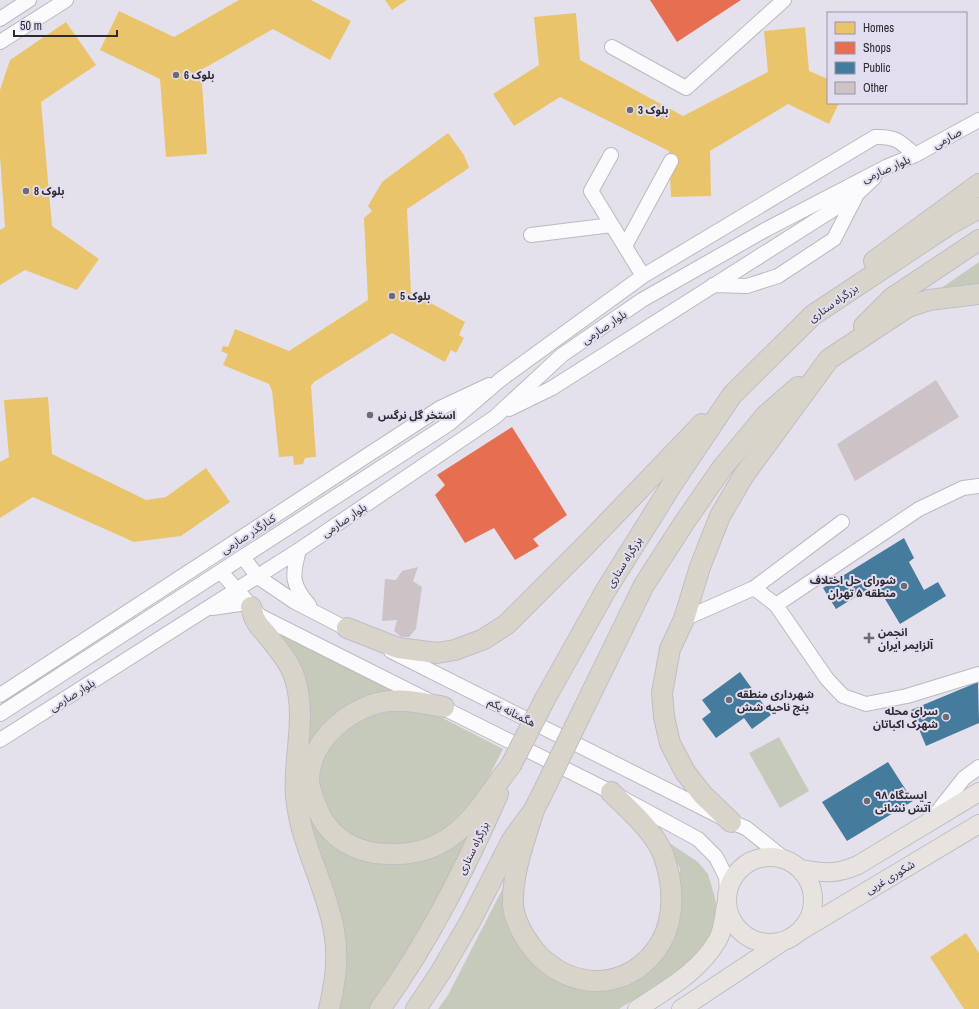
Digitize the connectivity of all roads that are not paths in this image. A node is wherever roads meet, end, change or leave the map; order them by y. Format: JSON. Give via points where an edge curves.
{"nodes":[{"id":1,"x":29,"y":0,"type":"edge"},
{"id":2,"x":66,"y":0,"type":"edge"},
{"id":3,"x":784,"y":0,"type":"edge"},
{"id":4,"x":0,"y":19,"type":"edge"},
{"id":5,"x":0,"y":42,"type":"edge"},
{"id":6,"x":612,"y":47,"type":"dead end"},
{"id":7,"x":979,"y":120,"type":"edge"},
{"id":8,"x":610,"y":155,"type":"dead end"},
{"id":9,"x":915,"y":156,"type":"junction"},
{"id":10,"x":671,"y":161,"type":"dead end"},
{"id":11,"x":886,"y":167,"type":"junction"},
{"id":12,"x":979,"y":184,"type":"edge"},
{"id":13,"x":856,"y":195,"type":"junction"},
{"id":14,"x":979,"y":208,"type":"edge"},
{"id":15,"x":612,"y":225,"type":"junction"},
{"id":16,"x":532,"y":235,"type":"dead end"},
{"id":17,"x":979,"y":240,"type":"edge"},
{"id":18,"x":625,"y":246,"type":"junction"},
{"id":19,"x":643,"y":276,"type":"junction"},
{"id":20,"x":713,"y":285,"type":"junction"},
{"id":21,"x":979,"y":294,"type":"edge"},
{"id":22,"x":813,"y":315,"type":"junction"},
{"id":23,"x":829,"y":359,"type":"junction"},
{"id":24,"x":500,"y":380,"type":"junction"},
{"id":25,"x":732,"y":395,"type":"junction"},
{"id":26,"x":495,"y":417,"type":"junction"},
{"id":27,"x":979,"y":486,"type":"edge"},
{"id":28,"x":842,"y":522,"type":"dead end"},
{"id":29,"x":299,"y":550,"type":"junction"},
{"id":30,"x":243,"y":558,"type":"junction"},
{"id":31,"x":221,"y":572,"type":"junction"},
{"id":32,"x":258,"y":577,"type":"junction"},
{"id":33,"x":754,"y":588,"type":"junction"},
{"id":34,"x":237,"y":590,"type":"junction"},
{"id":35,"x":249,"y":605,"type":"junction"},
{"id":36,"x":776,"y":605,"type":"junction"},
{"id":37,"x":208,"y":609,"type":"junction"},
{"id":38,"x":315,"y":612,"type":"junction"},
{"id":39,"x":684,"y":619,"type":"junction"},
{"id":40,"x":347,"y":628,"type":"junction"},
{"id":41,"x":979,"y":674,"type":"edge"},
{"id":42,"x":0,"y":695,"type":"edge"},
{"id":43,"x":444,"y":707,"type":"junction"},
{"id":44,"x":0,"y":714,"type":"edge"},
{"id":45,"x":0,"y":740,"type":"edge"},
{"id":46,"x":511,"y":765,"type":"junction"},
{"id":47,"x":979,"y":767,"type":"edge"},
{"id":48,"x":610,"y":792,"type":"junction"},
{"id":49,"x":979,"y":792,"type":"edge"},
{"id":50,"x":534,"y":810,"type":"junction"},
{"id":51,"x":931,"y":820,"type":"junction"},
{"id":52,"x":731,"y":822,"type":"junction"},
{"id":53,"x":979,"y":824,"type":"edge"},
{"id":54,"x":793,"y":864,"type":"junction"},
{"id":55,"x":727,"y":898,"type":"junction"},
{"id":56,"x":801,"y":930,"type":"junction"},
{"id":57,"x":784,"y":941,"type":"junction"},
{"id":58,"x":329,"y":1009,"type":"edge"},
{"id":59,"x":380,"y":1009,"type":"edge"},
{"id":60,"x":416,"y":1009,"type":"edge"},
{"id":61,"x":637,"y":1009,"type":"edge"},
{"id":62,"x":681,"y":1009,"type":"edge"}],
"edges":[{"from":1,"to":4,"type":"street"},
{"from":2,"to":5,"type":"street"},
{"from":3,"to":6,"type":"street","via":[[686,88]]},
{"from":7,"to":9,"type":"street","name":"صارمی"},
{"from":8,"to":15,"type":"street","via":[[591,191]]},
{"from":9,"to":11,"type":"street","name":"بلوار صارمی"},
{"from":9,"to":19,"type":"street","name":"بلوار صارمی","via":[[899,140],[889,136],[875,136]]},
{"from":10,"to":18,"type":"street"},
{"from":11,"to":13,"type":"street"},
{"from":11,"to":26,"type":"street","name":"بلوار صارمی","via":[[765,230],[642,300],[562,355]]},
{"from":12,"to":22,"type":"highway","via":[[845,282]]},
{"from":13,"to":20,"type":"street"},
{"from":13,"to":20,"type":"street","via":[[834,239],[778,276],[747,286]]},
{"from":14,"to":22,"type":"highway","name":"بزرگراه ستاری","via":[[947,226]]},
{"from":15,"to":16,"type":"street"},
{"from":15,"to":18,"type":"street"},
{"from":17,"to":23,"type":"highway","via":[[892,298]]},
{"from":18,"to":19,"type":"street"},
{"from":19,"to":24,"type":"street","name":"بلوار صارمی"},
{"from":20,"to":26,"type":"street","via":[[552,388]]},
{"from":21,"to":23,"type":"highway","via":[[929,300],[908,307]]},
{"from":22,"to":25,"type":"highway","name":"بزرگراه ستاری"},
{"from":23,"to":39,"type":"highway","via":[[744,475],[720,516],[700,567]]},
{"from":23,"to":50,"type":"highway","bridge":true,"via":[[766,415],[717,474],[644,585]]},
{"from":24,"to":30,"type":"street","name":"بلوار صارمی","via":[[450,423]]},
{"from":24,"to":42,"type":"street","name":"کنارگذر صارمی","via":[[440,408]]},
{"from":25,"to":40,"type":"highway","via":[[507,624],[484,639],[455,650],[438,653],[398,648]]},
{"from":25,"to":46,"type":"highway","name":"بزرگراه ستاری","bridge":true,"via":[[610,584]]},
{"from":26,"to":29,"type":"street","name":"بلوار صارمی"},
{"from":27,"to":36,"type":"street","via":[[963,488],[919,509]]},
{"from":28,"to":33,"type":"street"},
{"from":29,"to":32,"type":"street","name":"بلوار صارمی"},
{"from":29,"to":38,"type":"street","via":[[293,573],[295,586]]},
{"from":30,"to":31,"type":"street","name":"بلوار صارمی"},
{"from":30,"to":32,"type":"street","name":"هگمتانه یکم"},
{"from":31,"to":34,"type":"street"},
{"from":31,"to":44,"type":"street","name":"بلوار صارمی"},
{"from":32,"to":34,"type":"street","name":"بلوار صارمی"},
{"from":32,"to":38,"type":"street","name":"هگمتانه یکم"},
{"from":33,"to":36,"type":"street"},
{"from":33,"to":39,"type":"street"},
{"from":34,"to":35,"type":"street"},
{"from":34,"to":37,"type":"street","name":"بلوار صارمی"},
{"from":35,"to":37,"type":"street"},
{"from":35,"to":43,"type":"street","via":[[260,616]]},
{"from":35,"to":58,"type":"highway","via":[[256,622],[283,654],[300,696],[296,796],[306,846],[334,931],[335,980]]},
{"from":36,"to":41,"type":"street","via":[[827,679],[843,696],[866,704],[907,696]]},
{"from":37,"to":45,"type":"street","name":"بلوار صارمی"},
{"from":38,"to":40,"type":"street","name":"هگمتانه یکم"},
{"from":39,"to":52,"type":"highway","via":[[670,649],[662,693],[664,718],[670,743],[685,772],[702,794]]},
{"from":40,"to":52,"type":"street","name":"هگمتانه یکم"},
{"from":43,"to":46,"type":"highway","via":[[405,701],[372,704],[356,711],[329,734],[317,754],[309,779],[319,813],[328,829],[338,839],[351,846],[386,854],[422,851],[438,845],[466,824]]},
{"from":43,"to":48,"type":"street"},
{"from":46,"to":59,"type":"highway","name":"بزرگراه ستاری","via":[[474,848],[410,965]]},
{"from":47,"to":51,"type":"street","via":[[964,778]]},
{"from":48,"to":50,"type":"highway","via":[[656,841],[663,854],[672,899],[668,923],[661,942],[648,959],[628,974],[608,980],[584,981],[561,972],[540,957],[522,935],[513,905],[515,882]]},
{"from":48,"to":55,"type":"street","via":[[698,839],[716,857],[726,877]]},
{"from":49,"to":51,"type":"main road"},
{"from":50,"to":60,"type":"highway","via":[[512,840],[471,920]]},
{"from":51,"to":54,"type":"main road","via":[[858,865],[842,872],[826,874]]},
{"from":52,"to":54,"type":"street","name":"هگمتانه یکم","via":[[746,828]]},
{"from":53,"to":56,"type":"main road","name":"شکوری غربی"},
{"from":54,"to":55,"type":"main road","via":[[771,856],[756,858],[743,866],[733,877]]},
{"from":54,"to":56,"type":"main road","via":[[810,883],[813,899],[810,916]]},
{"from":55,"to":57,"type":"main road","via":[[733,923],[746,937],[765,943]]},
{"from":55,"to":61,"type":"main road","via":[[718,940],[700,965]]},
{"from":56,"to":57,"type":"main road"},
{"from":57,"to":62,"type":"main road"}]}
